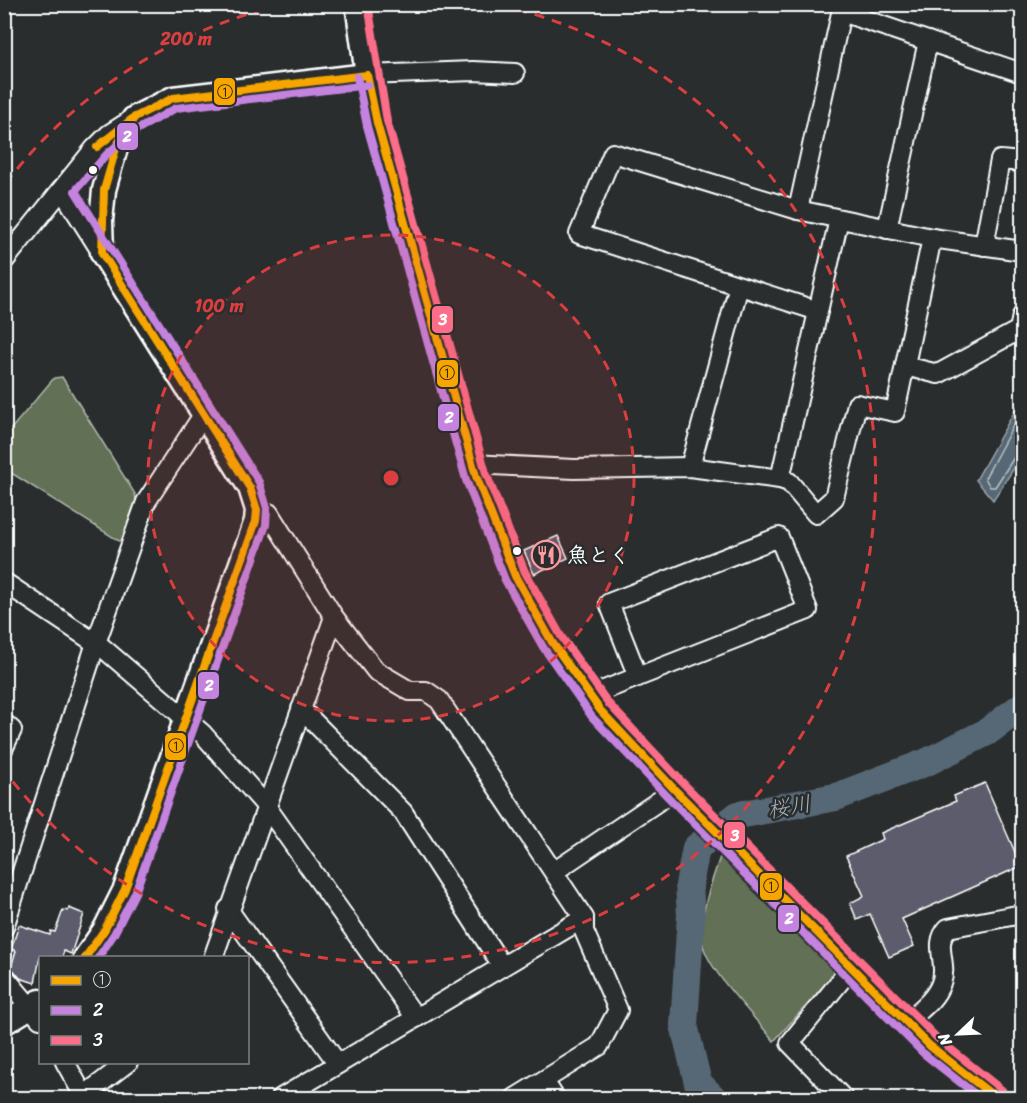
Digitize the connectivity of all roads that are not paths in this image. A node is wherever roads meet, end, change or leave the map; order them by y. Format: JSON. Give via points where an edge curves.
{"nodes":[{"id":1,"x":357,"y":4,"type":"edge"},
{"id":2,"x":842,"y":8,"type":"edge"},
{"id":3,"x":928,"y":41,"type":"junction"},
{"id":4,"x":515,"y":73,"type":"dead end"},
{"id":5,"x":1023,"y":73,"type":"edge"},
{"id":6,"x":367,"y":75,"type":"junction"},
{"id":7,"x":134,"y":118,"type":"junction"},
{"id":8,"x":1023,"y":162,"type":"edge"},
{"id":9,"x":62,"y":190,"type":"junction"},
{"id":10,"x":798,"y":210,"type":"junction"},
{"id":11,"x":839,"y":219,"type":"junction"},
{"id":12,"x":886,"y":228,"type":"junction"},
{"id":13,"x":932,"y":238,"type":"junction"},
{"id":14,"x":984,"y":246,"type":"junction"},
{"id":15,"x":1023,"y":251,"type":"edge"},
{"id":16,"x":102,"y":253,"type":"junction"},
{"id":17,"x":4,"y":261,"type":"edge"},
{"id":18,"x":740,"y":286,"type":"junction"},
{"id":19,"x":818,"y":311,"type":"junction"},
{"id":20,"x":1023,"y":316,"type":"edge"},
{"id":21,"x":904,"y":366,"type":"junction"},
{"id":22,"x":203,"y":415,"type":"junction"},
{"id":23,"x":473,"y":464,"type":"junction"},
{"id":24,"x":690,"y":467,"type":"junction"},
{"id":25,"x":780,"y":479,"type":"junction"},
{"id":26,"x":257,"y":510,"type":"junction"},
{"id":27,"x":4,"y":582,"type":"edge"},
{"id":28,"x":334,"y":617,"type":"junction"},
{"id":29,"x":96,"y":643,"type":"junction"},
{"id":30,"x":638,"y":677,"type":"junction"},
{"id":31,"x":590,"y":696,"type":"junction"},
{"id":32,"x":301,"y":709,"type":"junction"},
{"id":33,"x":186,"y":716,"type":"junction"},
{"id":34,"x":4,"y":723,"type":"edge"},
{"id":35,"x":4,"y":747,"type":"edge"},
{"id":36,"x":675,"y":790,"type":"junction"},
{"id":37,"x":266,"y":806,"type":"junction"},
{"id":38,"x":555,"y":871,"type":"junction"},
{"id":39,"x":228,"y":909,"type":"junction"},
{"id":40,"x":1023,"y":914,"type":"edge"},
{"id":41,"x":584,"y":918,"type":"junction"},
{"id":42,"x":4,"y":927,"type":"edge"},
{"id":43,"x":86,"y":956,"type":"edge"},
{"id":44,"x":213,"y":956,"type":"edge"},
{"id":45,"x":502,"y":966,"type":"junction"},
{"id":46,"x":850,"y":968,"type":"junction"},
{"id":47,"x":4,"y":976,"type":"edge"},
{"id":48,"x":37,"y":1009,"type":"edge"},
{"id":49,"x":416,"y":1018,"type":"junction"},
{"id":50,"x":907,"y":1022,"type":"junction"},
{"id":51,"x":4,"y":1023,"type":"edge"},
{"id":52,"x":65,"y":1064,"type":"edge"},
{"id":53,"x":126,"y":1064,"type":"edge"},
{"id":54,"x":338,"y":1064,"type":"junction"},
{"id":55,"x":544,"y":1081,"type":"junction"},
{"id":56,"x":83,"y":1098,"type":"edge"},
{"id":57,"x":281,"y":1098,"type":"edge"},
{"id":58,"x":515,"y":1098,"type":"edge"},
{"id":59,"x":555,"y":1098,"type":"edge"},
{"id":60,"x":843,"y":1098,"type":"edge"},
{"id":61,"x":996,"y":1098,"type":"edge"}],
"edges":[{"from":1,"to":6,"type":"street"},
{"from":2,"to":3,"type":"street"},
{"from":2,"to":10,"type":"street"},
{"from":3,"to":5,"type":"street"},
{"from":3,"to":12,"type":"street"},
{"from":4,"to":6,"type":"street"},
{"from":6,"to":7,"type":"street","via":[[173,98]]},
{"from":6,"to":23,"type":"street"},
{"from":7,"to":9,"type":"street","via":[[95,148]]},
{"from":7,"to":16,"type":"street","via":[[117,145],[104,190]]},
{"from":8,"to":14,"type":"street","via":[[1000,160]]},
{"from":9,"to":16,"type":"street"},
{"from":9,"to":17,"type":"street"},
{"from":10,"to":11,"type":"street"},
{"from":10,"to":18,"type":"street","via":[[613,153],[579,234]]},
{"from":11,"to":12,"type":"street"},
{"from":11,"to":19,"type":"street"},
{"from":12,"to":13,"type":"street"},
{"from":13,"to":14,"type":"street"},
{"from":13,"to":21,"type":"street"},
{"from":14,"to":15,"type":"street"},
{"from":16,"to":22,"type":"street"},
{"from":18,"to":19,"type":"street"},
{"from":18,"to":24,"type":"street"},
{"from":19,"to":25,"type":"street"},
{"from":20,"to":21,"type":"street","via":[[1019,330],[938,374]]},
{"from":21,"to":25,"type":"street","via":[[895,412],[857,404],[834,498],[816,514],[789,482]]},
{"from":22,"to":26,"type":"street","via":[[250,488]]},
{"from":22,"to":29,"type":"street","via":[[146,502]]},
{"from":23,"to":24,"type":"street","via":[[574,469]]},
{"from":23,"to":31,"type":"street","via":[[500,541],[531,608]]},
{"from":24,"to":25,"type":"street"},
{"from":26,"to":28,"type":"street","via":[[268,513]]},
{"from":26,"to":33,"type":"street"},
{"from":27,"to":29,"type":"street"},
{"from":28,"to":32,"type":"street"},
{"from":28,"to":38,"type":"street","via":[[376,671],[410,691],[426,691],[439,700]]},
{"from":29,"to":33,"type":"street"},
{"from":29,"to":42,"type":"street"},
{"from":30,"to":30,"type":"street","via":[[808,610],[779,537],[609,603]]},
{"from":30,"to":31,"type":"street"},
{"from":31,"to":36,"type":"street"},
{"from":32,"to":37,"type":"street"},
{"from":32,"to":45,"type":"street","via":[[403,812]]},
{"from":33,"to":37,"type":"street"},
{"from":33,"to":43,"type":"street","via":[[125,889]]},
{"from":34,"to":35,"type":"street","via":[[12,730]]},
{"from":36,"to":38,"type":"street"},
{"from":36,"to":46,"type":"street"},
{"from":37,"to":39,"type":"street"},
{"from":37,"to":49,"type":"street"},
{"from":38,"to":41,"type":"street"},
{"from":39,"to":44,"type":"street"},
{"from":39,"to":54,"type":"street"},
{"from":40,"to":50,"type":"street","via":[[948,928],[939,943],[942,981],[933,998]]},
{"from":41,"to":45,"type":"street"},
{"from":41,"to":55,"type":"street","via":[[584,931],[618,1010],[599,1046]]},
{"from":45,"to":49,"type":"street"},
{"from":46,"to":50,"type":"street"},
{"from":46,"to":60,"type":"street","via":[[790,1043]]},
{"from":47,"to":48,"type":"street"},
{"from":48,"to":51,"type":"street"},
{"from":49,"to":54,"type":"street"},
{"from":50,"to":61,"type":"street","via":[[930,1046]]},
{"from":52,"to":56,"type":"street"},
{"from":53,"to":56,"type":"street"},
{"from":54,"to":57,"type":"street"},
{"from":55,"to":58,"type":"street"},
{"from":55,"to":59,"type":"street"}]}
